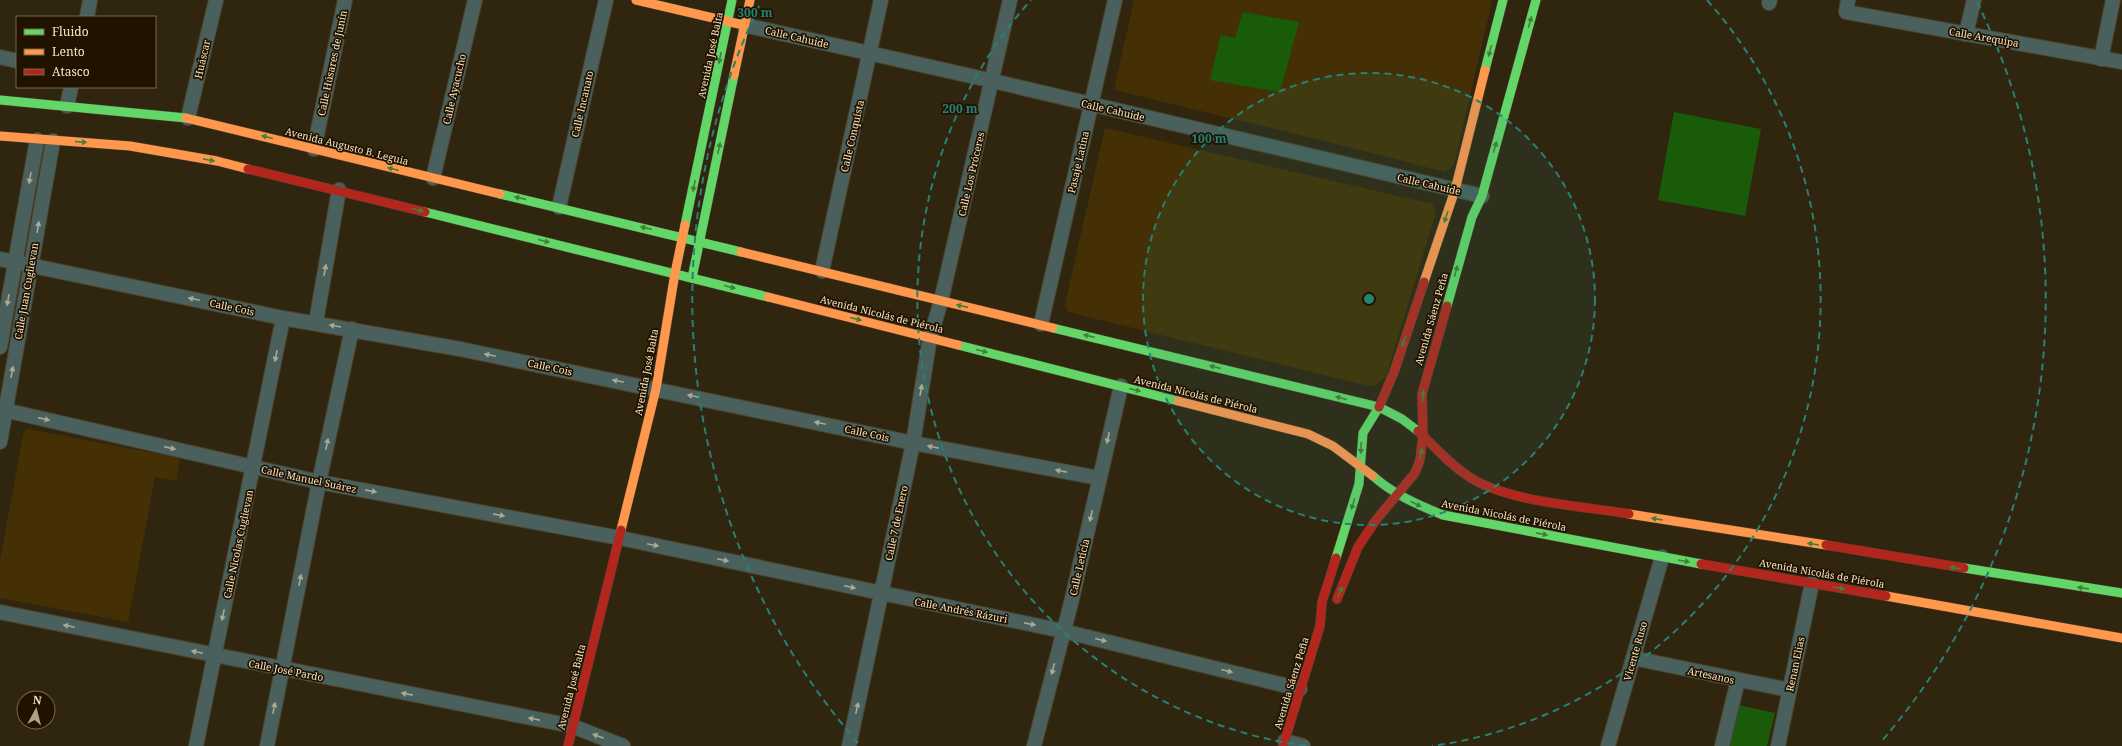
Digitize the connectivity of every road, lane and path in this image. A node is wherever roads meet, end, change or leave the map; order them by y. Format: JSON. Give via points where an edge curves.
{"nodes":[{"id":1,"x":90,"y":0,"type":"edge"},
{"id":2,"x":216,"y":0,"type":"edge"},
{"id":3,"x":345,"y":0,"type":"edge"},
{"id":4,"x":475,"y":0,"type":"edge"},
{"id":5,"x":606,"y":0,"type":"edge"},
{"id":6,"x":636,"y":0,"type":"edge"},
{"id":7,"x":732,"y":0,"type":"edge"},
{"id":8,"x":750,"y":0,"type":"edge"},
{"id":9,"x":881,"y":0,"type":"edge"},
{"id":10,"x":1010,"y":0,"type":"edge"},
{"id":11,"x":1115,"y":0,"type":"edge"},
{"id":12,"x":1503,"y":0,"type":"edge"},
{"id":13,"x":1536,"y":0,"type":"edge"},
{"id":14,"x":1974,"y":0,"type":"edge"},
{"id":15,"x":2113,"y":0,"type":"edge"},
{"id":16,"x":1847,"y":6,"type":"edge"},
{"id":17,"x":87,"y":16,"type":"edge"},
{"id":18,"x":728,"y":20,"type":"junction"},
{"id":19,"x":744,"y":25,"type":"junction"},
{"id":20,"x":1966,"y":34,"type":"junction"},
{"id":21,"x":870,"y":54,"type":"junction"},
{"id":22,"x":0,"y":57,"type":"edge"},
{"id":23,"x":2101,"y":59,"type":"junction"},
{"id":24,"x":16,"y":61,"type":"edge"},
{"id":25,"x":2122,"y":62,"type":"edge"},
{"id":26,"x":993,"y":81,"type":"junction"},
{"id":27,"x":71,"y":88,"type":"edge"},
{"id":28,"x":0,"y":100,"type":"edge"},
{"id":29,"x":1091,"y":105,"type":"junction"},
{"id":30,"x":67,"y":106,"type":"junction"},
{"id":31,"x":188,"y":118,"type":"junction"},
{"id":32,"x":0,"y":136,"type":"edge"},
{"id":33,"x":37,"y":140,"type":"junction"},
{"id":34,"x":53,"y":140,"type":"junction"},
{"id":35,"x":314,"y":149,"type":"junction"},
{"id":36,"x":433,"y":178,"type":"junction"},
{"id":37,"x":340,"y":186,"type":"junction"},
{"id":38,"x":1455,"y":190,"type":"junction"},
{"id":39,"x":1482,"y":196,"type":"junction"},
{"id":40,"x":559,"y":208,"type":"junction"},
{"id":41,"x":684,"y":237,"type":"junction"},
{"id":42,"x":700,"y":241,"type":"junction"},
{"id":43,"x":0,"y":259,"type":"edge"},
{"id":44,"x":15,"y":262,"type":"junction"},
{"id":45,"x":31,"y":265,"type":"junction"},
{"id":46,"x":822,"y":271,"type":"junction"},
{"id":47,"x":675,"y":273,"type":"junction"},
{"id":48,"x":692,"y":278,"type":"junction"},
{"id":49,"x":941,"y":301,"type":"junction"},
{"id":50,"x":283,"y":318,"type":"junction"},
{"id":51,"x":316,"y":322,"type":"junction"},
{"id":52,"x":1041,"y":324,"type":"junction"},
{"id":53,"x":352,"y":329,"type":"junction"},
{"id":54,"x":930,"y":338,"type":"junction"},
{"id":55,"x":0,"y":347,"type":"edge"},
{"id":56,"x":1121,"y":386,"type":"junction"},
{"id":57,"x":656,"y":389,"type":"junction"},
{"id":58,"x":1379,"y":408,"type":"junction"},
{"id":59,"x":3,"y":410,"type":"edge"},
{"id":60,"x":1423,"y":435,"type":"junction"},
{"id":61,"x":0,"y":442,"type":"edge"},
{"id":62,"x":913,"y":443,"type":"junction"},
{"id":63,"x":1362,"y":466,"type":"junction"},
{"id":64,"x":254,"y":467,"type":"junction"},
{"id":65,"x":1099,"y":478,"type":"junction"},
{"id":66,"x":319,"y":482,"type":"junction"},
{"id":67,"x":1398,"y":494,"type":"junction"},
{"id":68,"x":620,"y":538,"type":"junction"},
{"id":69,"x":1662,"y":557,"type":"junction"},
{"id":70,"x":1812,"y":583,"type":"junction"},
{"id":71,"x":882,"y":594,"type":"junction"},
{"id":72,"x":2122,"y":594,"type":"edge"},
{"id":73,"x":0,"y":612,"type":"edge"},
{"id":74,"x":1320,"y":626,"type":"junction"},
{"id":75,"x":1063,"y":631,"type":"junction"},
{"id":76,"x":2122,"y":638,"type":"edge"},
{"id":77,"x":214,"y":656,"type":"junction"},
{"id":78,"x":1633,"y":658,"type":"junction"},
{"id":79,"x":282,"y":670,"type":"junction"},
{"id":80,"x":1738,"y":680,"type":"junction"},
{"id":81,"x":1300,"y":689,"type":"junction"},
{"id":82,"x":1789,"y":690,"type":"junction"},
{"id":83,"x":572,"y":726,"type":"junction"},
{"id":84,"x":1284,"y":744,"type":"edge"},
{"id":85,"x":196,"y":746,"type":"edge"},
{"id":86,"x":267,"y":746,"type":"edge"},
{"id":87,"x":568,"y":746,"type":"edge"},
{"id":88,"x":623,"y":746,"type":"edge"},
{"id":89,"x":849,"y":746,"type":"edge"},
{"id":90,"x":1034,"y":746,"type":"edge"},
{"id":91,"x":1303,"y":746,"type":"edge"},
{"id":92,"x":1608,"y":746,"type":"edge"},
{"id":93,"x":1722,"y":746,"type":"edge"},
{"id":94,"x":1778,"y":746,"type":"edge"}],
"edges":[{"from":1,"to":17,"type":"street"},
{"from":2,"to":31,"type":"street","name":"Huáscar"},
{"from":3,"to":35,"type":"street","name":"Calle Húsares de Junín"},
{"from":4,"to":36,"type":"street","name":"Calle Ayacucho"},
{"from":5,"to":40,"type":"street","name":"Calle Incanato"},
{"from":6,"to":18,"type":"main road"},
{"from":7,"to":18,"type":"main road","name":"Avenida José Balta"},
{"from":8,"to":19,"type":"main road"},
{"from":9,"to":21,"type":"street","name":"Calle Conquista"},
{"from":10,"to":26,"type":"street","name":"Calle Los Próceres"},
{"from":11,"to":29,"type":"street","name":"Pasaje Latina"},
{"from":12,"to":38,"type":"main road","name":"Avenida Sáenz Peña","one_way":true},
{"from":39,"to":13,"type":"main road","name":"Avenida Sáenz Peña","one_way":true},
{"from":14,"to":20,"type":"street"},
{"from":15,"to":23,"type":"street"},
{"from":16,"to":20,"type":"street","name":"Calle Arequipa"},
{"from":18,"to":19,"type":"main road"},
{"from":18,"to":41,"type":"main road","name":"Avenida José Balta","one_way":true},
{"from":19,"to":21,"type":"street","name":"Calle Cahuide"},
{"from":42,"to":19,"type":"main road","one_way":true},
{"from":20,"to":23,"type":"street","name":"Calle Arequipa"},
{"from":21,"to":26,"type":"street","name":"Calle Cahuide"},
{"from":21,"to":46,"type":"street","name":"Calle Conquista"},
{"from":22,"to":24,"type":"street"},
{"from":23,"to":25,"type":"street","name":"Calle Arequipa"},
{"from":26,"to":29,"type":"street","name":"Calle Cahuide"},
{"from":26,"to":49,"type":"street","name":"Calle Los Próceres"},
{"from":27,"to":30,"type":"street"},
{"from":28,"to":30,"type":"main road","name":"Avenida Augusto B. Leguia"},
{"from":29,"to":38,"type":"street","name":"Calle Cahuide"},
{"from":29,"to":52,"type":"street","name":"Pasaje Latina"},
{"from":30,"to":31,"type":"main road","name":"Avenida Augusto B. Leguia"},
{"from":35,"to":31,"type":"main road","name":"Avenida Augusto B. Leguia","one_way":true},
{"from":32,"to":33,"type":"main road"},
{"from":33,"to":34,"type":"main road"},
{"from":33,"to":44,"type":"street","name":"Calle Juan Cuglievan","one_way":true},
{"from":34,"to":37,"type":"main road","one_way":true,"via":[[171,152]]},
{"from":45,"to":34,"type":"street","name":"Calle Juan Cuglievan","one_way":true},
{"from":36,"to":35,"type":"main road","name":"Avenida Augusto B. Leguia","one_way":true,"via":[[345,160]]},
{"from":40,"to":36,"type":"main road","name":"Avenida Augusto B. Leguia","one_way":true},
{"from":37,"to":47,"type":"main road","one_way":true},
{"from":51,"to":37,"type":"street","one_way":true},
{"from":38,"to":39,"type":"street","name":"Calle Cahuide"},
{"from":38,"to":58,"type":"main road","name":"Avenida Sáenz Peña","one_way":true,"via":[[1394,372]]},
{"from":60,"to":39,"type":"main road","name":"Avenida Sáenz Peña","one_way":true,"via":[[1422,394],[1430,361],[1472,217]]},
{"from":41,"to":40,"type":"main road","name":"Avenida Augusto B. Leguia","one_way":true},
{"from":41,"to":42,"type":"main road"},
{"from":41,"to":47,"type":"main road","name":"Avenida José Balta"},
{"from":42,"to":46,"type":"main road"},
{"from":42,"to":48,"type":"main road"},
{"from":43,"to":44,"type":"street","name":"Calle Cois"},
{"from":44,"to":45,"type":"street","name":"Calle Cois"},
{"from":44,"to":55,"type":"street","name":"Calle Juan Cuglievan","one_way":true},
{"from":50,"to":45,"type":"street","name":"Calle Cois","one_way":true},
{"from":59,"to":45,"type":"street","name":"Calle Juan Cuglievan","one_way":true},
{"from":46,"to":49,"type":"main road"},
{"from":47,"to":48,"type":"main road","name":"Avenida Nicolás de Piérola"},
{"from":47,"to":57,"type":"main road","name":"Avenida José Balta"},
{"from":48,"to":54,"type":"main road","name":"Avenida Nicolás de Piérola","one_way":true},
{"from":52,"to":49,"type":"main road","one_way":true},
{"from":49,"to":54,"type":"street","name":"Calle 7 de Enero"},
{"from":50,"to":51,"type":"street","name":"Calle Cois"},
{"from":50,"to":64,"type":"street","name":"Calle Nicolas Cuglievan","one_way":true},
{"from":53,"to":51,"type":"street","name":"Calle Cois","one_way":true},
{"from":58,"to":52,"type":"main road","one_way":true},
{"from":57,"to":53,"type":"street","name":"Calle Cois","one_way":true},
{"from":66,"to":53,"type":"street","one_way":true},
{"from":54,"to":56,"type":"main road","name":"Avenida Nicolás de Piérola","one_way":true},
{"from":62,"to":54,"type":"street","name":"Calle 7 de Enero","one_way":true},
{"from":56,"to":63,"type":"main road","name":"Avenida Nicolás de Piérola","one_way":true,"via":[[1308,434],[1333,446]]},
{"from":56,"to":65,"type":"street","name":"Calle Leticia","one_way":true},
{"from":62,"to":57,"type":"street","name":"Calle Cois","one_way":true},
{"from":57,"to":68,"type":"main road","name":"Avenida José Balta"},
{"from":58,"to":60,"type":"main road","via":[[1401,417]]},
{"from":58,"to":63,"type":"main road","name":"Avenida Sáenz Peña","one_way":true,"via":[[1362,433]]},
{"from":59,"to":61,"type":"street","name":"Calle Juan Cuglievan"},
{"from":59,"to":64,"type":"street","name":"Calle Manuel Suárez","one_way":true},
{"from":67,"to":60,"type":"main road","name":"Avenida Sáenz Peña","one_way":true,"via":[[1415,473],[1420,460]]},
{"from":72,"to":60,"type":"main road","one_way":true,"via":[[1519,496],[1499,491],[1472,479],[1441,454]]},
{"from":65,"to":62,"type":"street","name":"Calle Cois","one_way":true},
{"from":62,"to":71,"type":"street","name":"Calle 7 de Enero"},
{"from":63,"to":67,"type":"main road","name":"Avenida Nicolás de Piérola","via":[[1385,487]]},
{"from":63,"to":74,"type":"main road","name":"Avenida Sáenz Peña","one_way":true,"via":[[1354,504],[1322,602]]},
{"from":64,"to":66,"type":"street","name":"Calle Manuel Suárez"},
{"from":64,"to":77,"type":"street","name":"Calle Nicolas Cuglievan","one_way":true},
{"from":65,"to":75,"type":"street","name":"Calle Leticia","one_way":true},
{"from":66,"to":68,"type":"street","name":"Calle Manuel Suárez","one_way":true},
{"from":79,"to":66,"type":"street","one_way":true},
{"from":67,"to":69,"type":"main road","name":"Avenida Nicolás de Piérola","one_way":true,"via":[[1443,515]]},
{"from":74,"to":67,"type":"main road","name":"Avenida Sáenz Peña","one_way":true,"via":[[1333,608],[1358,547]]},
{"from":68,"to":71,"type":"street","name":"Calle Andrés Rázuri","one_way":true},
{"from":68,"to":83,"type":"main road","name":"Avenida José Balta"},
{"from":69,"to":70,"type":"main road","name":"Avenida Nicolás de Piérola","one_way":true},
{"from":69,"to":78,"type":"street","name":"Vicente Ruso"},
{"from":70,"to":76,"type":"main road","name":"Avenida Nicolás de Piérola","one_way":true},
{"from":70,"to":82,"type":"street","name":"Renan Elias"},
{"from":71,"to":75,"type":"street","name":"Calle Andrés Rázuri","one_way":true},
{"from":89,"to":71,"type":"street","name":"Calle 7 de Enero","one_way":true},
{"from":77,"to":73,"type":"street","name":"Calle José Pardo","one_way":true},
{"from":74,"to":81,"type":"main road","name":"Avenida Sáenz Peña"},
{"from":75,"to":81,"type":"street","name":"Calle Andrés Rázuri","one_way":true},
{"from":75,"to":90,"type":"street","name":"Calle Leticia","one_way":true},
{"from":77,"to":79,"type":"street","name":"Calle José Pardo"},
{"from":77,"to":85,"type":"street","name":"Calle Nicolas Cuglievan"},
{"from":78,"to":80,"type":"street","name":"Artesanos"},
{"from":78,"to":92,"type":"street","name":"Vicente Ruso"},
{"from":83,"to":79,"type":"street","name":"Calle José Pardo","one_way":true},
{"from":86,"to":79,"type":"street","one_way":true},
{"from":80,"to":82,"type":"street","name":"Artesanos"},
{"from":80,"to":93,"type":"street"},
{"from":81,"to":84,"type":"main road","name":"Avenida Sáenz Peña"},
{"from":82,"to":94,"type":"street","name":"Renan Elias"},
{"from":83,"to":87,"type":"main road","name":"Avenida José Balta"},
{"from":88,"to":83,"type":"street","name":"Calle José Pardo","one_way":true},
{"from":84,"to":91,"type":"street"}]}
